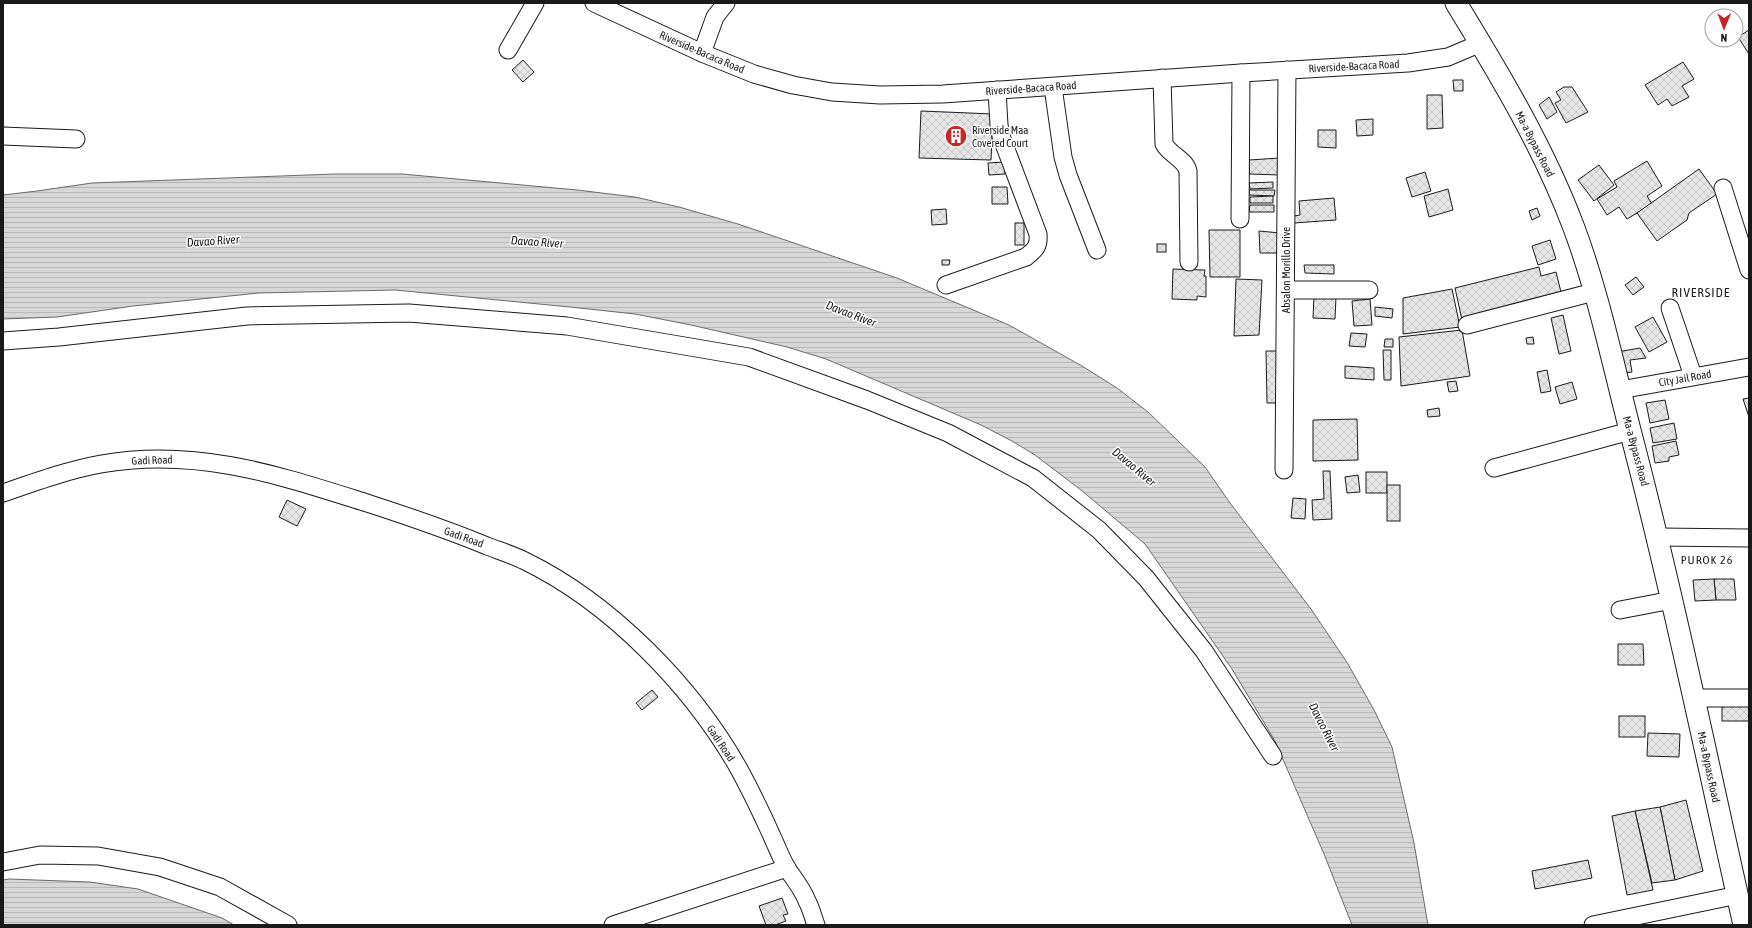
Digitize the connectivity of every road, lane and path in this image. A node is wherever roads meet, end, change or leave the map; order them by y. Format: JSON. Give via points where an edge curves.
{"nodes":[{"id":1,"x":536,"y":3,"type":"edge"},
{"id":2,"x":594,"y":3,"type":"edge"},
{"id":3,"x":726,"y":3,"type":"edge"},
{"id":4,"x":1456,"y":3,"type":"edge"},
{"id":5,"x":1481,"y":43,"type":"junction"},
{"id":6,"x":508,"y":50,"type":"dead end"},
{"id":7,"x":702,"y":53,"type":"junction"},
{"id":8,"x":1287,"y":70,"type":"junction"},
{"id":9,"x":1241,"y":73,"type":"junction"},
{"id":10,"x":1162,"y":78,"type":"junction"},
{"id":11,"x":1053,"y":86,"type":"junction"},
{"id":12,"x":997,"y":90,"type":"junction"},
{"id":13,"x":3,"y":136,"type":"edge"},
{"id":14,"x":76,"y":139,"type":"dead end"},
{"id":15,"x":1723,"y":188,"type":"dead end"},
{"id":16,"x":1240,"y":219,"type":"dead end"},
{"id":17,"x":1097,"y":250,"type":"dead end"},
{"id":18,"x":1189,"y":262,"type":"dead end"},
{"id":19,"x":1749,"y":270,"type":"edge"},
{"id":20,"x":946,"y":285,"type":"dead end"},
{"id":21,"x":1287,"y":290,"type":"junction"},
{"id":22,"x":1369,"y":290,"type":"dead end"},
{"id":23,"x":1594,"y":292,"type":"junction"},
{"id":24,"x":1670,"y":308,"type":"dead end"},
{"id":25,"x":1467,"y":325,"type":"dead end"},
{"id":26,"x":3,"y":341,"type":"edge"},
{"id":27,"x":1749,"y":367,"type":"edge"},
{"id":28,"x":1693,"y":376,"type":"junction"},
{"id":29,"x":1620,"y":390,"type":"junction"},
{"id":30,"x":1630,"y":431,"type":"junction"},
{"id":31,"x":1494,"y":468,"type":"dead end"},
{"id":32,"x":1284,"y":470,"type":"dead end"},
{"id":33,"x":3,"y":492,"type":"edge"},
{"id":34,"x":1658,"y":537,"type":"junction"},
{"id":35,"x":1749,"y":538,"type":"edge"},
{"id":36,"x":1672,"y":600,"type":"junction"},
{"id":37,"x":1620,"y":610,"type":"dead end"},
{"id":38,"x":1694,"y":698,"type":"junction"},
{"id":39,"x":1749,"y":698,"type":"edge"},
{"id":40,"x":1273,"y":756,"type":"dead end"},
{"id":41,"x":3,"y":862,"type":"edge"},
{"id":42,"x":787,"y":868,"type":"junction"},
{"id":43,"x":1738,"y":895,"type":"junction"},
{"id":44,"x":288,"y":925,"type":"edge"},
{"id":45,"x":613,"y":925,"type":"edge"},
{"id":46,"x":816,"y":925,"type":"edge"},
{"id":47,"x":1593,"y":925,"type":"edge"},
{"id":48,"x":1744,"y":925,"type":"edge"}],
"edges":[{"from":1,"to":6,"type":"street"},
{"from":2,"to":7,"type":"street","name":"Riverside-Bacaca Road"},
{"from":3,"to":7,"type":"street","via":[[715,17]]},
{"from":4,"to":5,"type":"main road","name":"Ma-a Bypass Road"},
{"from":5,"to":8,"type":"street","name":"Riverside-Bacaca Road","via":[[1453,55],[1429,60]]},
{"from":5,"to":23,"type":"main road","name":"Ma-a Bypass Road","via":[[1542,152],[1574,229]]},
{"from":7,"to":12,"type":"street","name":"Riverside-Bacaca Road","via":[[754,74],[832,92],[880,95]]},
{"from":8,"to":9,"type":"street","name":"Riverside-Bacaca Road"},
{"from":8,"to":21,"type":"street","name":"Absalon Morillo Drive"},
{"from":9,"to":10,"type":"street","name":"Riverside-Bacaca Road"},
{"from":9,"to":16,"type":"street"},
{"from":10,"to":11,"type":"street","name":"Riverside-Bacaca Road"},
{"from":10,"to":18,"type":"street","via":[[1164,144],[1188,171]]},
{"from":11,"to":12,"type":"street","name":"Riverside-Bacaca Road"},
{"from":11,"to":17,"type":"street","via":[[1063,157]]},
{"from":12,"to":20,"type":"street","via":[[1002,136],[1039,242],[1037,248],[1026,257]]},
{"from":13,"to":14,"type":"street"},
{"from":15,"to":19,"type":"street"},
{"from":21,"to":22,"type":"street"},
{"from":21,"to":32,"type":"street","name":"Absalon Morillo Drive"},
{"from":23,"to":25,"type":"street"},
{"from":23,"to":29,"type":"main road","name":"Ma-a Bypass Road"},
{"from":24,"to":28,"type":"street"},
{"from":26,"to":40,"type":"street","via":[[246,316],[409,313],[567,326],[749,357],[868,400],[948,433],[1033,478],[1099,530],[1146,578],[1204,651]]},
{"from":27,"to":28,"type":"street","name":"City Jail Road"},
{"from":28,"to":29,"type":"street","name":"City Jail Road"},
{"from":29,"to":30,"type":"main road","name":"Ma-a Bypass Road"},
{"from":30,"to":31,"type":"street"},
{"from":30,"to":34,"type":"main road","name":"Ma-a Bypass Road"},
{"from":33,"to":42,"type":"street","name":"Gadi Road","via":[[101,464],[152,459],[194,460],[248,468],[284,477],[391,511],[525,561],[572,588],[616,622],[656,660],[690,699],[738,767]]},
{"from":34,"to":35,"type":"street"},
{"from":34,"to":36,"type":"main road","name":"Ma-a Bypass Road"},
{"from":36,"to":37,"type":"street"},
{"from":36,"to":38,"type":"main road","name":"Ma-a Bypass Road"},
{"from":38,"to":39,"type":"street"},
{"from":38,"to":43,"type":"main road","name":"Ma-a Bypass Road"},
{"from":41,"to":44,"type":"street","via":[[40,855],[98,856],[160,867],[220,887]]},
{"from":42,"to":45,"type":"street"},
{"from":42,"to":46,"type":"street","name":"Gadi Road","via":[[808,901]]},
{"from":43,"to":47,"type":"street"},
{"from":43,"to":48,"type":"main road","name":"Ma-a Bypass Road"}]}
